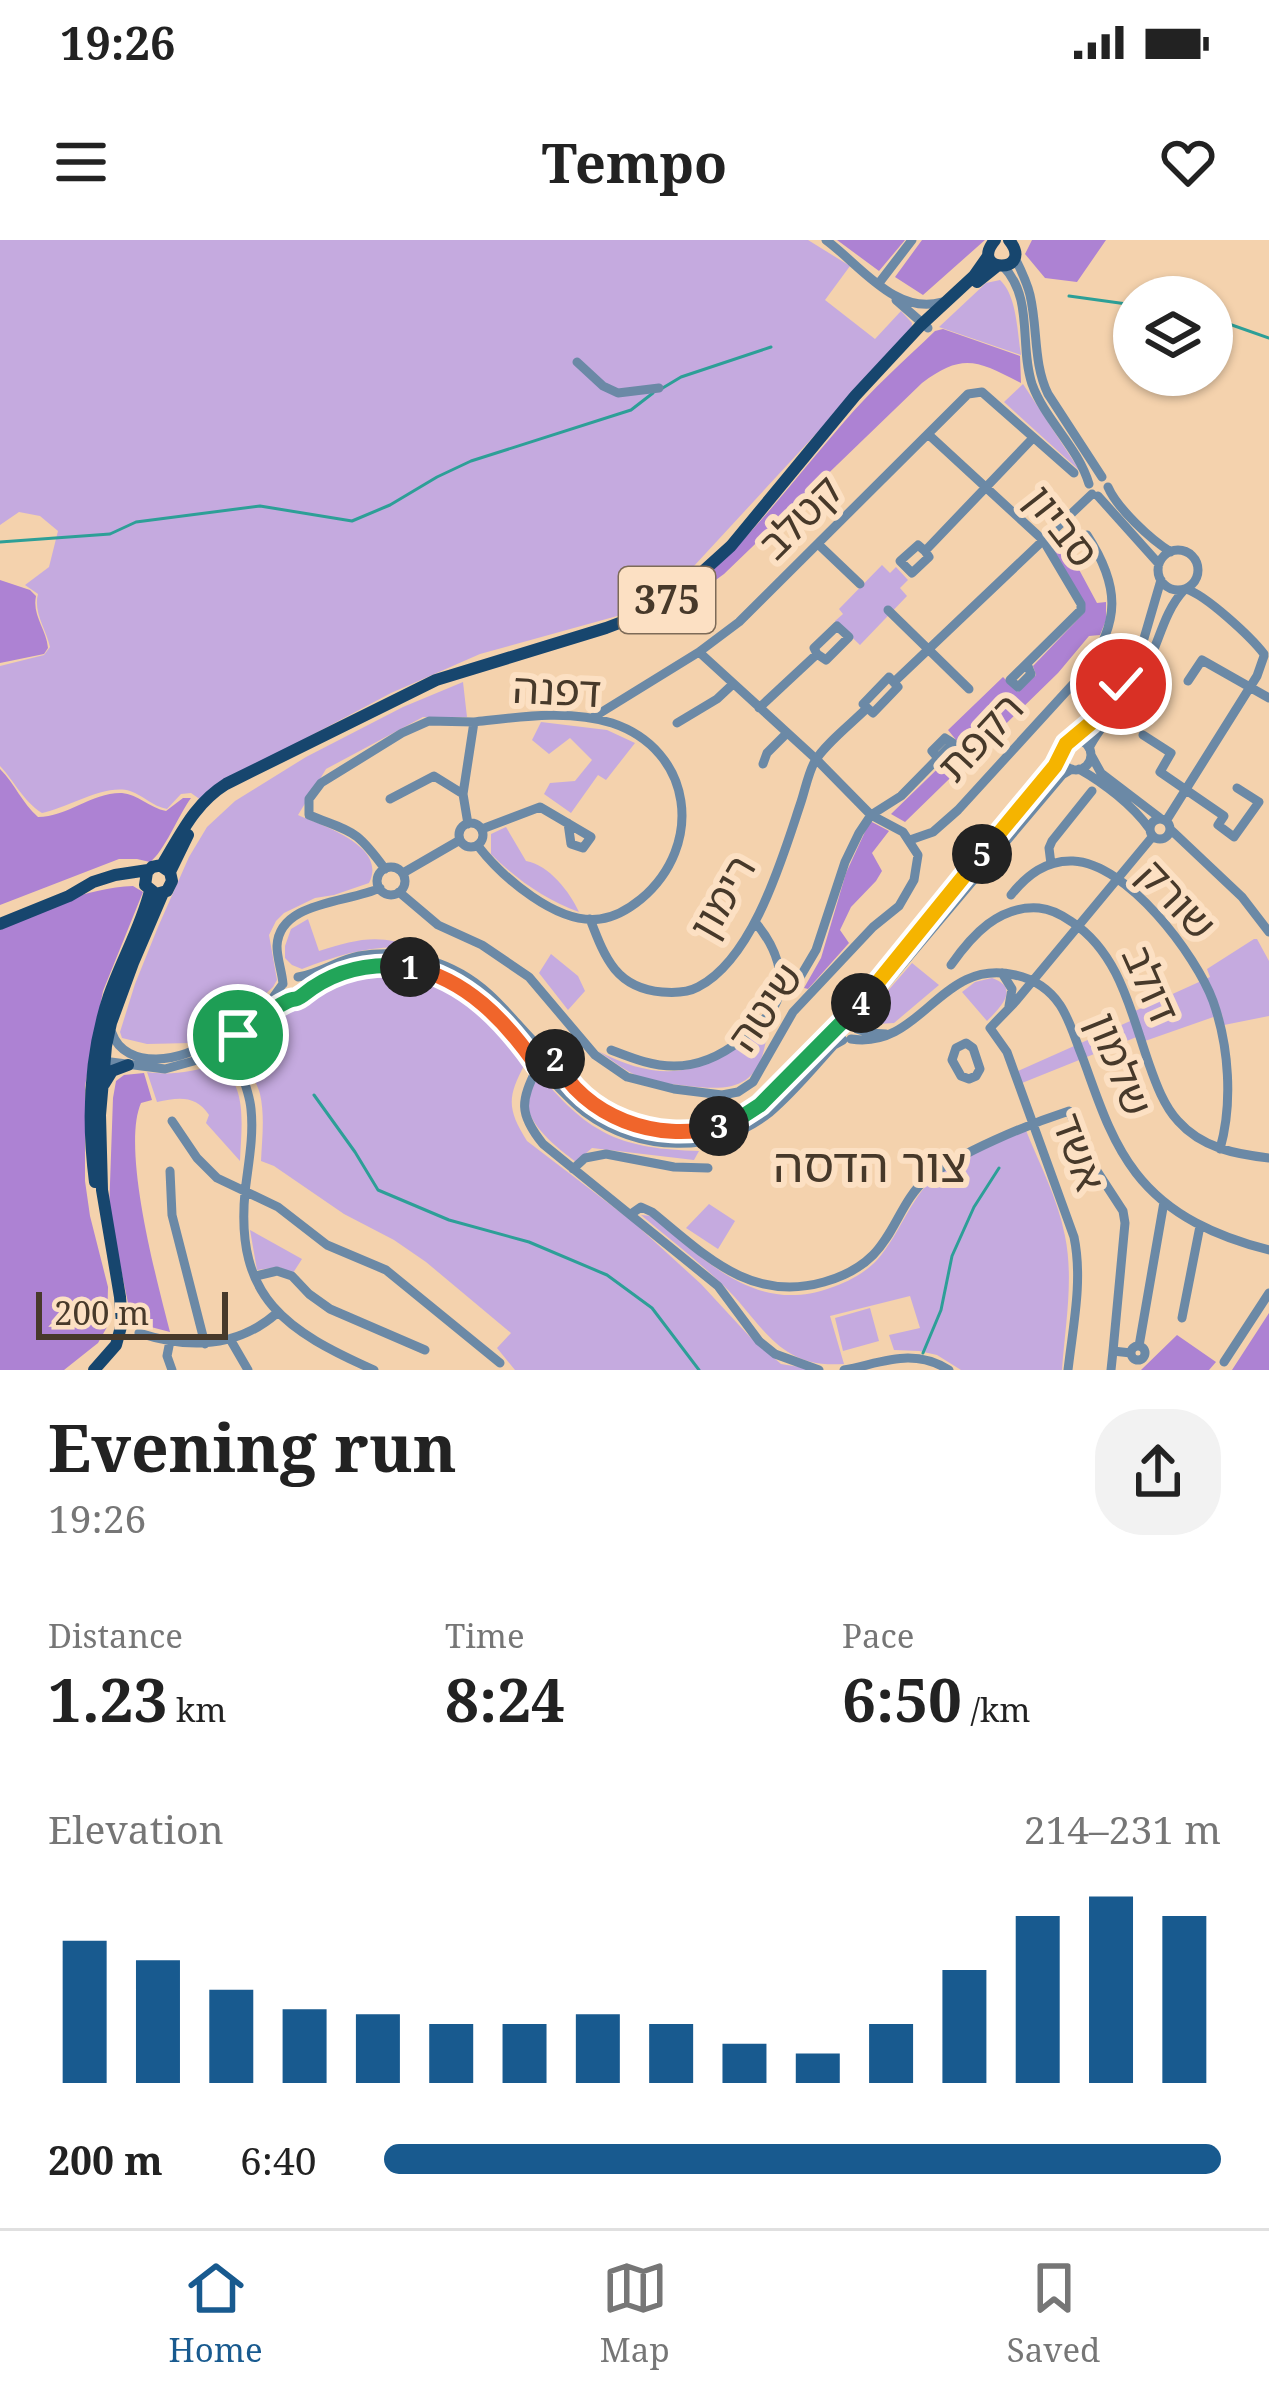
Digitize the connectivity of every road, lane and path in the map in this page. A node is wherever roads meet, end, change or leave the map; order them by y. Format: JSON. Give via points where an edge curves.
{"nodes":[{"id":1,"x":826,"y":240,"type":"edge"},
{"id":2,"x":912,"y":240,"type":"edge"},
{"id":3,"x":995,"y":240,"type":"edge"},
{"id":4,"x":1007,"y":254,"type":"edge"},
{"id":5,"x":884,"y":287,"type":"junction"},
{"id":6,"x":951,"y":298,"type":"junction"},
{"id":7,"x":925,"y":327,"type":"junction"},
{"id":8,"x":577,"y":362,"type":"dead end"},
{"id":9,"x":659,"y":388,"type":"dead end"},
{"id":10,"x":929,"y":435,"type":"junction"},
{"id":11,"x":1034,"y":438,"type":"junction"},
{"id":12,"x":1074,"y":473,"type":"dead end"},
{"id":13,"x":1105,"y":482,"type":"junction"},
{"id":14,"x":986,"y":486,"type":"junction"},
{"id":15,"x":1093,"y":491,"type":"junction"},
{"id":16,"x":1087,"y":535,"type":"dead end"},
{"id":17,"x":1042,"y":540,"type":"junction"},
{"id":18,"x":818,"y":544,"type":"junction"},
{"id":19,"x":926,"y":551,"type":"dead end"},
{"id":20,"x":1171,"y":552,"type":"junction"},
{"id":21,"x":1160,"y":564,"type":"junction"},
{"id":22,"x":1198,"y":577,"type":"junction"},
{"id":23,"x":1161,"y":580,"type":"junction"},
{"id":24,"x":860,"y":584,"type":"dead end"},
{"id":25,"x":1185,"y":589,"type":"junction"},
{"id":26,"x":1208,"y":601,"type":"junction"},
{"id":27,"x":888,"y":610,"type":"dead end"},
{"id":28,"x":1248,"y":636,"type":"junction"},
{"id":29,"x":1269,"y":642,"type":"edge"},
{"id":30,"x":928,"y":649,"type":"junction"},
{"id":31,"x":699,"y":652,"type":"junction"},
{"id":32,"x":817,"y":654,"type":"dead end"},
{"id":33,"x":1267,"y":659,"type":"edge"},
{"id":34,"x":1027,"y":664,"type":"dead end"},
{"id":35,"x":1189,"y":681,"type":"dead end"},
{"id":36,"x":733,"y":684,"type":"junction"},
{"id":37,"x":969,"y":689,"type":"dead end"},
{"id":38,"x":1249,"y":689,"type":"junction"},
{"id":39,"x":1269,"y":698,"type":"edge"},
{"id":40,"x":759,"y":708,"type":"junction"},
{"id":41,"x":592,"y":718,"type":"junction"},
{"id":42,"x":474,"y":722,"type":"junction"},
{"id":43,"x":676,"y":724,"type":"dead end"},
{"id":44,"x":787,"y":733,"type":"junction"},
{"id":45,"x":1143,"y":735,"type":"dead end"},
{"id":46,"x":1073,"y":740,"type":"junction"},
{"id":47,"x":1090,"y":752,"type":"junction"},
{"id":48,"x":1061,"y":754,"type":"junction"},
{"id":49,"x":938,"y":758,"type":"dead end"},
{"id":50,"x":816,"y":759,"type":"junction"},
{"id":51,"x":763,"y":764,"type":"dead end"},
{"id":52,"x":1076,"y":769,"type":"junction"},
{"id":53,"x":1237,"y":788,"type":"dead end"},
{"id":54,"x":1185,"y":790,"type":"junction"},
{"id":55,"x":1092,"y":791,"type":"dead end"},
{"id":56,"x":464,"y":794,"type":"junction"},
{"id":57,"x":390,"y":799,"type":"dead end"},
{"id":58,"x":871,"y":815,"type":"junction"},
{"id":59,"x":568,"y":823,"type":"dead end"},
{"id":60,"x":468,"y":824,"type":"junction"},
{"id":61,"x":1160,"y":828,"type":"junction"},
{"id":62,"x":482,"y":829,"type":"junction"},
{"id":63,"x":460,"y":840,"type":"junction"},
{"id":64,"x":910,"y":840,"type":"junction"},
{"id":65,"x":478,"y":845,"type":"junction"},
{"id":66,"x":1051,"y":864,"type":"junction"},
{"id":67,"x":385,"y":869,"type":"junction"},
{"id":68,"x":403,"y":874,"type":"junction"},
{"id":69,"x":156,"y":879,"type":"junction"},
{"id":70,"x":1117,"y":879,"type":"junction"},
{"id":71,"x":380,"y":888,"type":"junction"},
{"id":72,"x":399,"y":892,"type":"junction"},
{"id":73,"x":1010,"y":896,"type":"dead end"},
{"id":74,"x":590,"y":919,"type":"junction"},
{"id":75,"x":755,"y":922,"type":"junction"},
{"id":76,"x":0,"y":924,"type":"edge"},
{"id":77,"x":1078,"y":925,"type":"junction"},
{"id":78,"x":1269,"y":932,"type":"edge"},
{"id":79,"x":280,"y":964,"type":"junction"},
{"id":80,"x":951,"y":965,"type":"dead end"},
{"id":81,"x":1002,"y":973,"type":"junction"},
{"id":82,"x":296,"y":977,"type":"junction"},
{"id":83,"x":1032,"y":980,"type":"junction"},
{"id":84,"x":282,"y":985,"type":"junction"},
{"id":85,"x":793,"y":989,"type":"dead end"},
{"id":86,"x":300,"y":996,"type":"junction"},
{"id":87,"x":869,"y":1004,"type":"junction"},
{"id":88,"x":1008,"y":1009,"type":"junction"},
{"id":89,"x":111,"y":1023,"type":"junction"},
{"id":90,"x":902,"y":1028,"type":"junction"},
{"id":91,"x":222,"y":1031,"type":"junction"},
{"id":92,"x":848,"y":1031,"type":"junction"},
{"id":93,"x":886,"y":1034,"type":"junction"},
{"id":94,"x":210,"y":1040,"type":"junction"},
{"id":95,"x":227,"y":1050,"type":"junction"},
{"id":96,"x":611,"y":1050,"type":"dead end"},
{"id":97,"x":100,"y":1057,"type":"junction"},
{"id":98,"x":551,"y":1058,"type":"junction"},
{"id":99,"x":128,"y":1065,"type":"junction"},
{"id":100,"x":540,"y":1070,"type":"junction"},
{"id":101,"x":101,"y":1090,"type":"junction"},
{"id":102,"x":172,"y":1121,"type":"dead end"},
{"id":103,"x":1033,"y":1123,"type":"junction"},
{"id":104,"x":1220,"y":1149,"type":"junction"},
{"id":105,"x":1269,"y":1158,"type":"edge"},
{"id":106,"x":573,"y":1168,"type":"junction"},
{"id":107,"x":708,"y":1168,"type":"dead end"},
{"id":108,"x":170,"y":1171,"type":"dead end"},
{"id":109,"x":245,"y":1192,"type":"junction"},
{"id":110,"x":1164,"y":1202,"type":"junction"},
{"id":111,"x":631,"y":1214,"type":"junction"},
{"id":112,"x":1199,"y":1226,"type":"junction"},
{"id":113,"x":1269,"y":1250,"type":"edge"},
{"id":114,"x":256,"y":1276,"type":"junction"},
{"id":115,"x":1269,"y":1293,"type":"edge"},
{"id":116,"x":278,"y":1313,"type":"junction"},
{"id":117,"x":1182,"y":1318,"type":"dead end"},
{"id":118,"x":139,"y":1333,"type":"dead end"},
{"id":119,"x":230,"y":1339,"type":"junction"},
{"id":120,"x":170,"y":1341,"type":"junction"},
{"id":121,"x":205,"y":1344,"type":"junction"},
{"id":122,"x":424,"y":1350,"type":"dead end"},
{"id":123,"x":1113,"y":1351,"type":"junction"},
{"id":124,"x":1224,"y":1362,"type":"dead end"},
{"id":125,"x":500,"y":1364,"type":"dead end"},
{"id":126,"x":98,"y":1366,"type":"edge"},
{"id":127,"x":172,"y":1370,"type":"edge"},
{"id":128,"x":248,"y":1370,"type":"edge"},
{"id":129,"x":374,"y":1370,"type":"edge"},
{"id":130,"x":819,"y":1370,"type":"edge"},
{"id":131,"x":844,"y":1370,"type":"edge"},
{"id":132,"x":949,"y":1370,"type":"edge"},
{"id":133,"x":1068,"y":1370,"type":"edge"},
{"id":134,"x":1111,"y":1370,"type":"edge"}],
"edges":[{"from":1,"to":5,"type":"street"},
{"from":2,"to":5,"type":"street"},
{"from":3,"to":4,"type":"main road","number":"375","via":[[989,247]]},
{"from":4,"to":6,"type":"main road","number":"375"},
{"from":4,"to":7,"type":"main road","number":"375"},
{"from":4,"to":13,"type":"street","via":[[1031,299],[1041,380]]},
{"from":4,"to":15,"type":"street","via":[[1032,383]]},
{"from":5,"to":6,"type":"street","via":[[918,305]]},
{"from":5,"to":7,"type":"street"},
{"from":6,"to":7,"type":"main road","number":"375"},
{"from":7,"to":69,"type":"main road","number":"375","via":[[692,584],[606,628],[436,680],[226,784],[190,817]]},
{"from":8,"to":9,"type":"street","via":[[618,393]]},
{"from":10,"to":11,"type":"street","name":"קטלב","via":[[968,394],[982,392]]},
{"from":10,"to":14,"type":"street","name":"סביון"},
{"from":10,"to":18,"type":"street","name":"קטלב"},
{"from":11,"to":12,"type":"street"},
{"from":11,"to":14,"type":"street"},
{"from":13,"to":15,"type":"street","via":[[1106,492]]},
{"from":13,"to":15,"type":"street","via":[[1092,478]]},
{"from":13,"to":20,"type":"street"},
{"from":14,"to":17,"type":"street","name":"סביון"},
{"from":14,"to":19,"type":"street"},
{"from":15,"to":17,"type":"street"},
{"from":15,"to":21,"type":"street"},
{"from":16,"to":64,"type":"street","name":"רקפת","via":[[1112,603],[1100,651],[958,810]]},
{"from":17,"to":30,"type":"street"},
{"from":17,"to":34,"type":"street","name":"סביון","via":[[1081,610]]},
{"from":18,"to":24,"type":"street"},
{"from":18,"to":31,"type":"street","name":"קטלב"},
{"from":20,"to":21,"type":"street"},
{"from":20,"to":22,"type":"street","via":[[1195,558]]},
{"from":21,"to":23,"type":"street"},
{"from":22,"to":25,"type":"street"},
{"from":22,"to":26,"type":"street"},
{"from":23,"to":25,"type":"street"},
{"from":23,"to":46,"type":"street","via":[[1138,659]]},
{"from":25,"to":26,"type":"street"},
{"from":25,"to":47,"type":"street"},
{"from":26,"to":28,"type":"street"},
{"from":27,"to":30,"type":"street"},
{"from":28,"to":29,"type":"street"},
{"from":28,"to":33,"type":"street"},
{"from":29,"to":33,"type":"street","name":"אשד"},
{"from":30,"to":37,"type":"street"},
{"from":30,"to":50,"type":"street","via":[[894,682],[889,677]]},
{"from":31,"to":36,"type":"street"},
{"from":31,"to":41,"type":"street","name":"קטלב"},
{"from":32,"to":40,"type":"street"},
{"from":33,"to":38,"type":"street","name":"אשד"},
{"from":35,"to":38,"type":"street","via":[[1202,660]]},
{"from":36,"to":40,"type":"street"},
{"from":36,"to":43,"type":"street"},
{"from":38,"to":39,"type":"street"},
{"from":38,"to":54,"type":"street","name":"אשד"},
{"from":40,"to":44,"type":"street"},
{"from":41,"to":42,"type":"street","name":"דפנה"},
{"from":41,"to":74,"type":"street","name":"דפנה","via":[[655,747],[675,778],[682,818],[673,860],[650,892],[619,914]]},
{"from":42,"to":56,"type":"street","name":"דפנה"},
{"from":42,"to":67,"type":"street","via":[[416,725],[322,783],[310,799],[309,815],[359,836]]},
{"from":44,"to":50,"type":"street"},
{"from":44,"to":51,"type":"street"},
{"from":45,"to":54,"type":"street","via":[[1171,753],[1160,772]]},
{"from":46,"to":47,"type":"street"},
{"from":46,"to":48,"type":"street"},
{"from":47,"to":52,"type":"street"},
{"from":47,"to":61,"type":"street","via":[[1101,773]]},
{"from":48,"to":52,"type":"street"},
{"from":48,"to":92,"type":"street","via":[[853,1014]]},
{"from":49,"to":58,"type":"street"},
{"from":50,"to":58,"type":"street"},
{"from":50,"to":75,"type":"street","name":"רימון"},
{"from":52,"to":61,"type":"street"},
{"from":52,"to":87,"type":"street","via":[[1062,775]]},
{"from":53,"to":54,"type":"street","via":[[1259,802],[1234,837],[1218,825],[1224,816]]},
{"from":54,"to":61,"type":"street","name":"אשד"},
{"from":55,"to":66,"type":"street","via":[[1052,842]]},
{"from":56,"to":57,"type":"street","via":[[434,776]]},
{"from":56,"to":60,"type":"street","name":"דפנה"},
{"from":58,"to":64,"type":"street"},
{"from":58,"to":85,"type":"street"},
{"from":59,"to":62,"type":"street","via":[[540,807]]},
{"from":60,"to":62,"type":"street"},
{"from":60,"to":63,"type":"street"},
{"from":61,"to":70,"type":"street","name":"אשד"},
{"from":61,"to":78,"type":"street","via":[[1243,897]]},
{"from":62,"to":65,"type":"street"},
{"from":63,"to":65,"type":"street"},
{"from":63,"to":68,"type":"street"},
{"from":64,"to":72,"type":"street","name":"שיטה","via":[[918,855],[914,880],[899,906],[793,1012],[753,1082],[722,1095],[627,1076],[595,1055],[529,977],[438,925]]},
{"from":65,"to":74,"type":"street","via":[[539,900]]},
{"from":66,"to":70,"type":"street","name":"שורק","via":[[1087,863]]},
{"from":66,"to":73,"type":"street"},
{"from":67,"to":68,"type":"street"},
{"from":67,"to":71,"type":"street"},
{"from":68,"to":72,"type":"street"},
{"from":69,"to":76,"type":"main road","via":[[93,882]]},
{"from":69,"to":89,"type":"main road","number":"375"},
{"from":69,"to":97,"type":"main road","number":"375","via":[[109,997]]},
{"from":70,"to":77,"type":"street","name":"אשד"},
{"from":70,"to":104,"type":"street","name":"שורק","via":[[1178,938],[1213,1002],[1226,1074]]},
{"from":71,"to":72,"type":"street"},
{"from":71,"to":79,"type":"street","via":[[293,916],[278,938]]},
{"from":74,"to":75,"type":"street","name":"רימון","via":[[624,982],[671,992],[701,986]]},
{"from":75,"to":96,"type":"street","via":[[780,973],[771,1012],[749,1033],[723,1055],[678,1066]]},
{"from":77,"to":80,"type":"street","name":"דולב","via":[[1045,909],[1019,910],[980,928]]},
{"from":77,"to":83,"type":"street","name":"אשד"},
{"from":77,"to":104,"type":"street","name":"דולב","via":[[1112,964],[1170,1112]]},
{"from":79,"to":82,"type":"street"},
{"from":79,"to":84,"type":"street"},
{"from":81,"to":83,"type":"street","name":"שלמון"},
{"from":81,"to":88,"type":"street","via":[[1012,989]]},
{"from":81,"to":90,"type":"street","via":[[968,977]]},
{"from":82,"to":84,"type":"street"},
{"from":82,"to":86,"type":"street","via":[[304,983]]},
{"from":82,"to":98,"type":"street","via":[[373,954],[434,962],[486,991]]},
{"from":83,"to":88,"type":"street","name":"אשד"},
{"from":83,"to":110,"type":"street","name":"שלמון","via":[[1068,1019],[1115,1140]]},
{"from":84,"to":86,"type":"street","via":[[285,995]]},
{"from":84,"to":91,"type":"street"},
{"from":86,"to":95,"type":"street"},
{"from":86,"to":100,"type":"street","via":[[364,967],[431,973],[478,1000]]},
{"from":87,"to":92,"type":"street"},
{"from":87,"to":93,"type":"street","via":[[868,1023]]},
{"from":88,"to":103,"type":"street","name":"אשד","via":[[985,1031],[1007,1052]]},
{"from":89,"to":94,"type":"street","via":[[116,1043],[136,1056],[182,1055]]},
{"from":89,"to":97,"type":"main road","number":"375"},
{"from":90,"to":92,"type":"street","via":[[879,1040]]},
{"from":90,"to":93,"type":"street"},
{"from":91,"to":94,"type":"street"},
{"from":91,"to":95,"type":"street","via":[[230,1034]]},
{"from":92,"to":93,"type":"street"},
{"from":92,"to":98,"type":"street","via":[[760,1105],[698,1131],[655,1130],[611,1115]]},
{"from":92,"to":100,"type":"street","via":[[756,1121],[690,1144],[618,1131]]},
{"from":94,"to":95,"type":"street","via":[[212,1050]]},
{"from":95,"to":99,"type":"street","via":[[174,1068]]},
{"from":95,"to":109,"type":"street","via":[[249,1094]]},
{"from":97,"to":99,"type":"street"},
{"from":97,"to":101,"type":"main road","number":"375"},
{"from":97,"to":126,"type":"main road","number":"375","via":[[92,1158],[119,1315],[117,1338]]},
{"from":98,"to":100,"type":"street","via":[[539,1058]]},
{"from":98,"to":100,"type":"street","via":[[553,1071]]},
{"from":99,"to":101,"type":"main road","via":[[112,1071]]},
{"from":100,"to":106,"type":"street","via":[[523,1102],[529,1124]]},
{"from":101,"to":126,"type":"main road","number":"375","via":[[104,1208],[122,1315],[119,1338]]},
{"from":102,"to":109,"type":"street","via":[[207,1169]]},
{"from":103,"to":111,"type":"street","via":[[931,1176],[872,1256],[820,1283],[758,1284],[710,1259],[652,1212],[641,1207]]},
{"from":103,"to":123,"type":"street","via":[[1069,1111],[1123,1211]]},
{"from":103,"to":133,"type":"street","name":"אשד","via":[[1077,1253]]},
{"from":104,"to":105,"type":"street","name":"דולב"},
{"from":106,"to":107,"type":"street","via":[[594,1154]]},
{"from":106,"to":111,"type":"street"},
{"from":108,"to":121,"type":"street","via":[[172,1215]]},
{"from":109,"to":114,"type":"street","via":[[244,1232]]},
{"from":109,"to":125,"type":"street","via":[[327,1245],[386,1270]]},
{"from":110,"to":112,"type":"street","name":"שלמון"},
{"from":110,"to":123,"type":"street","via":[[1135,1350]]},
{"from":111,"to":130,"type":"street","via":[[718,1286],[759,1341]]},
{"from":112,"to":113,"type":"street","name":"שלמון"},
{"from":112,"to":117,"type":"street"},
{"from":114,"to":116,"type":"street"},
{"from":114,"to":122,"type":"street","via":[[292,1276],[330,1309]]},
{"from":115,"to":124,"type":"street"},
{"from":116,"to":119,"type":"street"},
{"from":116,"to":129,"type":"street"},
{"from":118,"to":120,"type":"street"},
{"from":119,"to":121,"type":"street"},
{"from":119,"to":128,"type":"street"},
{"from":120,"to":121,"type":"street"},
{"from":120,"to":127,"type":"street"},
{"from":123,"to":134,"type":"street"},
{"from":131,"to":132,"type":"street","via":[[895,1357]]}]}
